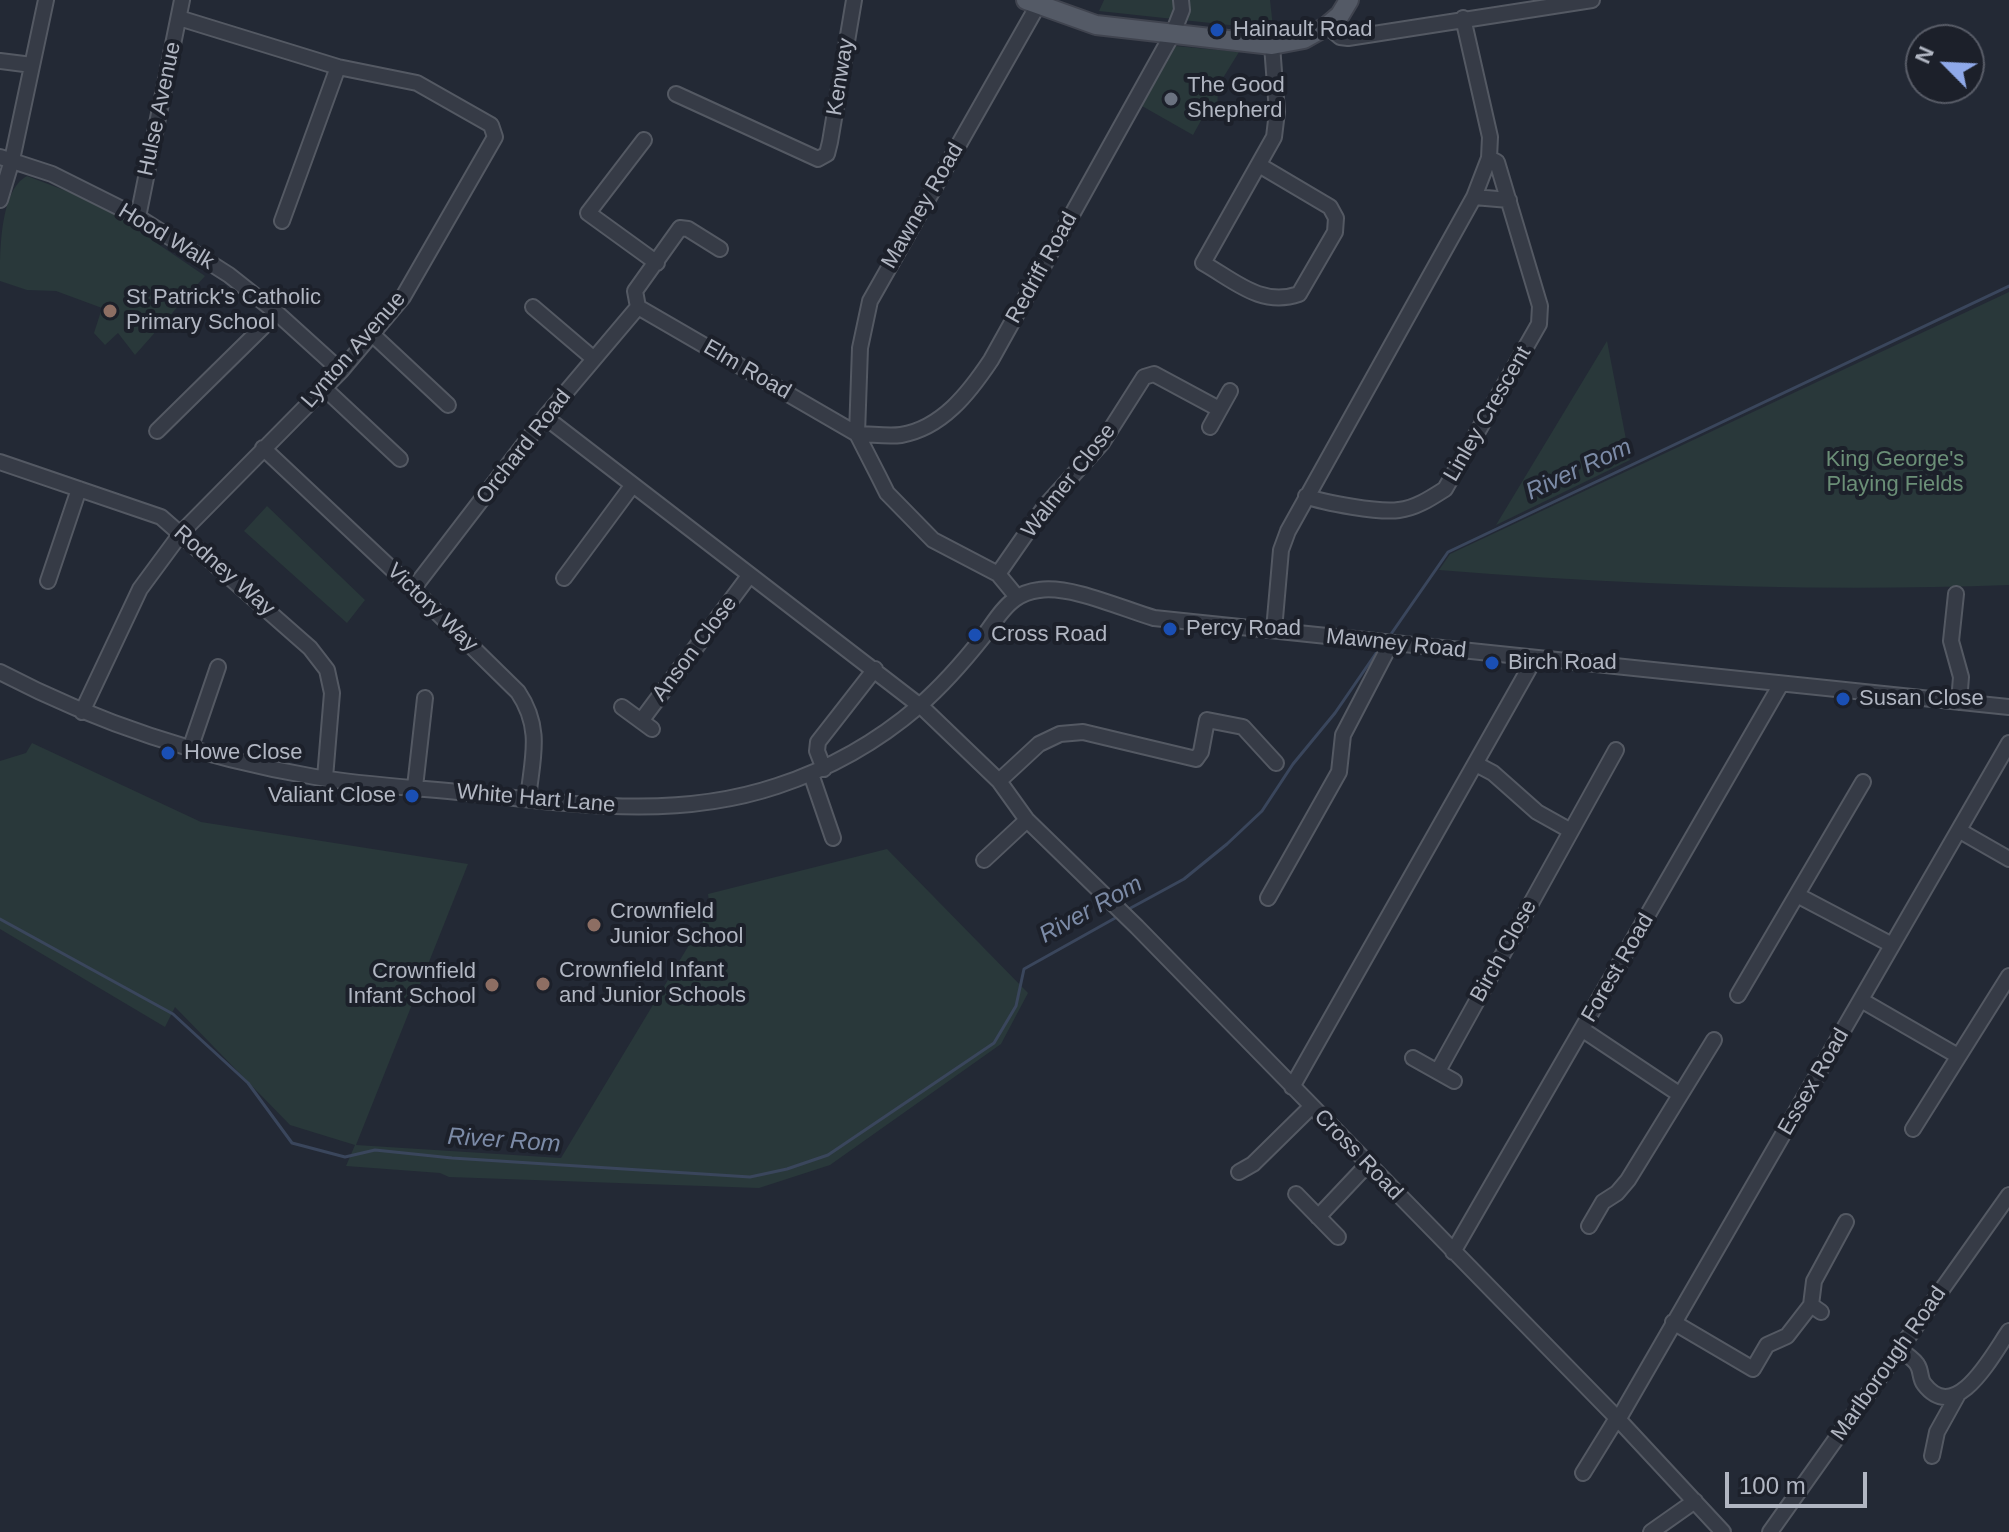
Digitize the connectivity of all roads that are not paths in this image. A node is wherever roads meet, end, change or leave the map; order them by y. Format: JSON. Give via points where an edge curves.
{"nodes":[{"id":1,"x":46,"y":0,"type":"edge"},
{"id":2,"x":182,"y":0,"type":"edge"},
{"id":3,"x":854,"y":0,"type":"edge"},
{"id":4,"x":1181,"y":0,"type":"edge"},
{"id":5,"x":1349,"y":0,"type":"edge"},
{"id":6,"x":1592,"y":0,"type":"edge"},
{"id":7,"x":1032,"y":2,"type":"edge"},
{"id":8,"x":179,"y":18,"type":"junction"},
{"id":9,"x":1463,"y":18,"type":"junction"},
{"id":10,"x":1327,"y":26,"type":"junction"},
{"id":11,"x":1173,"y":33,"type":"junction"},
{"id":12,"x":1272,"y":45,"type":"junction"},
{"id":13,"x":0,"y":61,"type":"edge"},
{"id":14,"x":32,"y":65,"type":"junction"},
{"id":15,"x":338,"y":67,"type":"junction"},
{"id":16,"x":676,"y":94,"type":"dead end"},
{"id":17,"x":644,"y":140,"type":"dead end"},
{"id":18,"x":1490,"y":153,"type":"junction"},
{"id":19,"x":6,"y":158,"type":"edge"},
{"id":20,"x":1259,"y":165,"type":"junction"},
{"id":21,"x":1474,"y":197,"type":"junction"},
{"id":22,"x":0,"y":200,"type":"edge"},
{"id":23,"x":1509,"y":200,"type":"junction"},
{"id":24,"x":138,"y":217,"type":"junction"},
{"id":25,"x":282,"y":221,"type":"dead end"},
{"id":26,"x":720,"y":249,"type":"dead end"},
{"id":27,"x":657,"y":263,"type":"junction"},
{"id":28,"x":533,"y":307,"type":"dead end"},
{"id":29,"x":638,"y":307,"type":"junction"},
{"id":30,"x":277,"y":313,"type":"junction"},
{"id":31,"x":372,"y":334,"type":"junction"},
{"id":32,"x":594,"y":359,"type":"junction"},
{"id":33,"x":341,"y":371,"type":"junction"},
{"id":34,"x":324,"y":388,"type":"junction"},
{"id":35,"x":1230,"y":391,"type":"dead end"},
{"id":36,"x":448,"y":405,"type":"dead end"},
{"id":37,"x":1219,"y":409,"type":"junction"},
{"id":38,"x":545,"y":417,"type":"junction"},
{"id":39,"x":1210,"y":427,"type":"dead end"},
{"id":40,"x":157,"y":431,"type":"dead end"},
{"id":41,"x":857,"y":434,"type":"junction"},
{"id":42,"x":263,"y":448,"type":"junction"},
{"id":43,"x":400,"y":459,"type":"dead end"},
{"id":44,"x":0,"y":462,"type":"edge"},
{"id":45,"x":632,"y":486,"type":"junction"},
{"id":46,"x":79,"y":489,"type":"junction"},
{"id":47,"x":1306,"y":496,"type":"junction"},
{"id":48,"x":182,"y":532,"type":"junction"},
{"id":49,"x":998,"y":574,"type":"junction"},
{"id":50,"x":749,"y":576,"type":"junction"},
{"id":51,"x":564,"y":578,"type":"dead end"},
{"id":52,"x":48,"y":581,"type":"dead end"},
{"id":53,"x":413,"y":589,"type":"junction"},
{"id":54,"x":1017,"y":597,"type":"junction"},
{"id":55,"x":1959,"y":602,"type":"dead end"},
{"id":56,"x":1274,"y":630,"type":"junction"},
{"id":57,"x":1384,"y":642,"type":"junction"},
{"id":58,"x":1535,"y":658,"type":"junction"},
{"id":59,"x":218,"y":667,"type":"dead end"},
{"id":60,"x":875,"y":669,"type":"junction"},
{"id":61,"x":0,"y":672,"type":"edge"},
{"id":62,"x":1781,"y":684,"type":"junction"},
{"id":63,"x":425,"y":698,"type":"dead end"},
{"id":64,"x":1959,"y":702,"type":"junction"},
{"id":65,"x":920,"y":705,"type":"junction"},
{"id":66,"x":622,"y":707,"type":"dead end"},
{"id":67,"x":2009,"y":707,"type":"edge"},
{"id":68,"x":82,"y":712,"type":"junction"},
{"id":69,"x":2009,"y":743,"type":"edge"},
{"id":70,"x":190,"y":749,"type":"junction"},
{"id":71,"x":1616,"y":750,"type":"dead end"},
{"id":72,"x":1276,"y":763,"type":"dead end"},
{"id":73,"x":1476,"y":764,"type":"junction"},
{"id":74,"x":817,"y":771,"type":"junction"},
{"id":75,"x":325,"y":778,"type":"junction"},
{"id":76,"x":999,"y":781,"type":"junction"},
{"id":77,"x":1863,"y":782,"type":"dead end"},
{"id":78,"x":415,"y":787,"type":"junction"},
{"id":79,"x":528,"y":799,"type":"junction"},
{"id":80,"x":1027,"y":820,"type":"junction"},
{"id":81,"x":1571,"y":831,"type":"junction"},
{"id":82,"x":1960,"y":831,"type":"junction"},
{"id":83,"x":833,"y":838,"type":"dead end"},
{"id":84,"x":2009,"y":859,"type":"edge"},
{"id":85,"x":984,"y":860,"type":"dead end"},
{"id":86,"x":1797,"y":895,"type":"junction"},
{"id":87,"x":1268,"y":898,"type":"dead end"},
{"id":88,"x":1892,"y":945,"type":"junction"},
{"id":89,"x":2009,"y":976,"type":"edge"},
{"id":90,"x":1738,"y":995,"type":"dead end"},
{"id":91,"x":1861,"y":1000,"type":"junction"},
{"id":92,"x":1583,"y":1030,"type":"junction"},
{"id":93,"x":1714,"y":1040,"type":"dead end"},
{"id":94,"x":1958,"y":1056,"type":"junction"},
{"id":95,"x":1413,"y":1058,"type":"dead end"},
{"id":96,"x":1438,"y":1071,"type":"junction"},
{"id":97,"x":1454,"y":1081,"type":"dead end"},
{"id":98,"x":1292,"y":1087,"type":"junction"},
{"id":99,"x":1679,"y":1094,"type":"junction"},
{"id":100,"x":1311,"y":1107,"type":"junction"},
{"id":101,"x":1913,"y":1129,"type":"dead end"},
{"id":102,"x":1368,"y":1164,"type":"junction"},
{"id":103,"x":1239,"y":1172,"type":"dead end"},
{"id":104,"x":1296,"y":1194,"type":"dead end"},
{"id":105,"x":2009,"y":1195,"type":"edge"},
{"id":106,"x":1318,"y":1217,"type":"junction"},
{"id":107,"x":1846,"y":1222,"type":"dead end"},
{"id":108,"x":1589,"y":1226,"type":"dead end"},
{"id":109,"x":1338,"y":1237,"type":"dead end"},
{"id":110,"x":1453,"y":1252,"type":"junction"},
{"id":111,"x":1673,"y":1322,"type":"junction"},
{"id":112,"x":2009,"y":1331,"type":"edge"},
{"id":113,"x":1899,"y":1349,"type":"junction"},
{"id":114,"x":1957,"y":1396,"type":"junction"},
{"id":115,"x":1617,"y":1419,"type":"junction"},
{"id":116,"x":1932,"y":1456,"type":"dead end"},
{"id":117,"x":1583,"y":1473,"type":"dead end"},
{"id":118,"x":1695,"y":1501,"type":"junction"},
{"id":119,"x":1651,"y":1532,"type":"edge"},
{"id":120,"x":1723,"y":1532,"type":"edge"},
{"id":121,"x":1770,"y":1532,"type":"edge"}],
"edges":[{"from":1,"to":14,"type":"street"},
{"from":2,"to":8,"type":"street","name":"Hulse Avenue"},
{"from":3,"to":16,"type":"street","name":"Kenway","via":[[827,154],[818,159]]},
{"from":4,"to":11,"type":"street","name":"Redriff Road"},
{"from":5,"to":10,"type":"main road"},
{"from":6,"to":9,"type":"street"},
{"from":7,"to":11,"type":"main road","via":[[1096,25]]},
{"from":7,"to":41,"type":"street","name":"Mawney Road","via":[[870,301],[860,348]]},
{"from":8,"to":15,"type":"street","name":"Lynton Avenue"},
{"from":8,"to":24,"type":"street","name":"Hulse Avenue"},
{"from":9,"to":10,"type":"street","via":[[1348,38]]},
{"from":9,"to":18,"type":"street","name":"Linley Crescent"},
{"from":10,"to":12,"type":"main road","via":[[1304,39]]},
{"from":11,"to":12,"type":"main road"},
{"from":11,"to":41,"type":"street","name":"Redriff Road","via":[[974,385],[924,428],[899,436]]},
{"from":12,"to":20,"type":"street","via":[[1277,112],[1274,137]]},
{"from":13,"to":14,"type":"street"},
{"from":14,"to":19,"type":"street"},
{"from":15,"to":25,"type":"street"},
{"from":15,"to":31,"type":"street","name":"Lynton Avenue","via":[[417,83],[495,132],[403,297]]},
{"from":17,"to":27,"type":"street","via":[[588,213]]},
{"from":18,"to":21,"type":"street"},
{"from":18,"to":23,"type":"street","name":"Linley Crescent"},
{"from":19,"to":22,"type":"street"},
{"from":19,"to":24,"type":"street","name":"Hood Walk","via":[[52,174]]},
{"from":20,"to":20,"type":"street","via":[[1203,263],[1262,297],[1283,299],[1299,294],[1335,232],[1336,218],[1330,207]]},
{"from":21,"to":23,"type":"street"},
{"from":21,"to":47,"type":"street"},
{"from":23,"to":47,"type":"street","name":"Linley Crescent","via":[[1540,306],[1539,324],[1445,489],[1399,510]]},
{"from":24,"to":30,"type":"street","name":"Hood Walk"},
{"from":26,"to":27,"type":"street","via":[[680,228]]},
{"from":27,"to":29,"type":"street","via":[[635,291]]},
{"from":28,"to":32,"type":"street"},
{"from":29,"to":32,"type":"street","name":"Orchard Road"},
{"from":29,"to":41,"type":"street","name":"Elm Road"},
{"from":30,"to":33,"type":"street","name":"Hood Walk"},
{"from":30,"to":40,"type":"street"},
{"from":31,"to":33,"type":"street","name":"Lynton Avenue"},
{"from":31,"to":36,"type":"street"},
{"from":32,"to":38,"type":"street","name":"Orchard Road"},
{"from":33,"to":34,"type":"street","name":"Lynton Avenue"},
{"from":34,"to":42,"type":"street","name":"Lynton Avenue"},
{"from":34,"to":43,"type":"street"},
{"from":35,"to":37,"type":"street"},
{"from":37,"to":39,"type":"street"},
{"from":37,"to":49,"type":"street","name":"Walmer Close","via":[[1154,374],[1144,377],[1102,443],[1046,505]]},
{"from":38,"to":45,"type":"street","name":"Cross Road"},
{"from":38,"to":53,"type":"street","name":"Orchard Road"},
{"from":41,"to":49,"type":"street","name":"Mawney Road","via":[[887,493],[933,540]]},
{"from":42,"to":48,"type":"street","name":"Lynton Avenue"},
{"from":42,"to":53,"type":"street","name":"Victory Way"},
{"from":44,"to":46,"type":"street","name":"Rodney Way"},
{"from":45,"to":50,"type":"street","name":"Cross Road"},
{"from":45,"to":51,"type":"street"},
{"from":46,"to":48,"type":"street","name":"Rodney Way","via":[[161,517]]},
{"from":46,"to":52,"type":"street"},
{"from":47,"to":56,"type":"street","via":[[1281,550]]},
{"from":48,"to":68,"type":"street","name":"Lynton Avenue","via":[[140,589]]},
{"from":48,"to":75,"type":"street","name":"Rodney Way","via":[[310,648],[327,670],[332,693]]},
{"from":49,"to":54,"type":"street","name":"Mawney Road"},
{"from":50,"to":60,"type":"street","name":"Cross Road"},
{"from":50,"to":66,"type":"street","name":"Anson Close","via":[[647,725]]},
{"from":53,"to":79,"type":"street","name":"Victory Way","via":[[526,704],[535,740]]},
{"from":54,"to":56,"type":"street","name":"Mawney Road","via":[[1061,591],[1154,618]]},
{"from":54,"to":65,"type":"street","name":"White Hart Lane"},
{"from":55,"to":64,"type":"street","via":[[1951,641],[1961,677]]},
{"from":56,"to":57,"type":"street","name":"Mawney Road"},
{"from":57,"to":58,"type":"street","name":"Mawney Road"},
{"from":57,"to":87,"type":"street","via":[[1343,735],[1339,772]]},
{"from":58,"to":62,"type":"street","name":"Mawney Road"},
{"from":58,"to":73,"type":"street"},
{"from":59,"to":70,"type":"street"},
{"from":60,"to":65,"type":"street","name":"Cross Road"},
{"from":60,"to":74,"type":"street","via":[[818,742]]},
{"from":61,"to":68,"type":"street","name":"White Hart Lane"},
{"from":62,"to":64,"type":"street","name":"Mawney Road"},
{"from":62,"to":92,"type":"street","name":"Forest Road"},
{"from":63,"to":78,"type":"street"},
{"from":64,"to":67,"type":"street","name":"Mawney Road"},
{"from":65,"to":74,"type":"street","name":"White Hart Lane"},
{"from":65,"to":76,"type":"street","name":"Cross Road"},
{"from":68,"to":70,"type":"street","name":"White Hart Lane"},
{"from":69,"to":82,"type":"street","name":"Essex Road"},
{"from":70,"to":75,"type":"street","name":"White Hart Lane"},
{"from":71,"to":81,"type":"street","name":"Birch Close"},
{"from":72,"to":76,"type":"street","via":[[1243,727],[1207,720],[1196,759],[1083,732],[1060,734],[1039,744]]},
{"from":73,"to":81,"type":"street","via":[[1537,812]]},
{"from":73,"to":98,"type":"street"},
{"from":74,"to":79,"type":"street","name":"White Hart Lane","via":[[725,801],[680,807]]},
{"from":74,"to":83,"type":"street"},
{"from":75,"to":78,"type":"street","name":"White Hart Lane"},
{"from":76,"to":80,"type":"street","name":"Cross Road"},
{"from":77,"to":86,"type":"street"},
{"from":78,"to":79,"type":"street","name":"White Hart Lane"},
{"from":80,"to":85,"type":"street"},
{"from":80,"to":98,"type":"street","name":"Cross Road"},
{"from":81,"to":96,"type":"street","name":"Birch Close"},
{"from":82,"to":84,"type":"street"},
{"from":82,"to":88,"type":"street","name":"Essex Road"},
{"from":86,"to":88,"type":"street"},
{"from":86,"to":90,"type":"street"},
{"from":88,"to":91,"type":"street","name":"Essex Road"},
{"from":89,"to":94,"type":"street"},
{"from":91,"to":94,"type":"street"},
{"from":91,"to":111,"type":"street","name":"Essex Road"},
{"from":92,"to":99,"type":"street"},
{"from":92,"to":110,"type":"street","name":"Forest Road"},
{"from":93,"to":99,"type":"street"},
{"from":94,"to":101,"type":"street"},
{"from":95,"to":96,"type":"street"},
{"from":96,"to":97,"type":"street"},
{"from":98,"to":100,"type":"street","name":"Cross Road"},
{"from":99,"to":108,"type":"street","via":[[1628,1180],[1603,1202]]},
{"from":100,"to":102,"type":"street","name":"Cross Road"},
{"from":100,"to":103,"type":"street"},
{"from":102,"to":106,"type":"street"},
{"from":102,"to":110,"type":"street","name":"Cross Road"},
{"from":104,"to":106,"type":"street"},
{"from":105,"to":113,"type":"street","name":"Marlborough Road"},
{"from":106,"to":109,"type":"street"},
{"from":107,"to":111,"type":"street","via":[[1814,1281],[1816,1308],[1787,1336],[1767,1345],[1753,1369]]},
{"from":110,"to":115,"type":"street","name":"Cross Road"},
{"from":111,"to":115,"type":"street","name":"Essex Road"},
{"from":112,"to":114,"type":"street"},
{"from":113,"to":114,"type":"street","via":[[1918,1364],[1922,1383],[1935,1393]]},
{"from":113,"to":121,"type":"street","name":"Marlborough Road"},
{"from":114,"to":116,"type":"street","via":[[1937,1432]]},
{"from":115,"to":117,"type":"street","name":"Essex Road"},
{"from":115,"to":118,"type":"street","name":"Cross Road"},
{"from":118,"to":119,"type":"street"},
{"from":118,"to":120,"type":"street","name":"Cross Road"}]}
